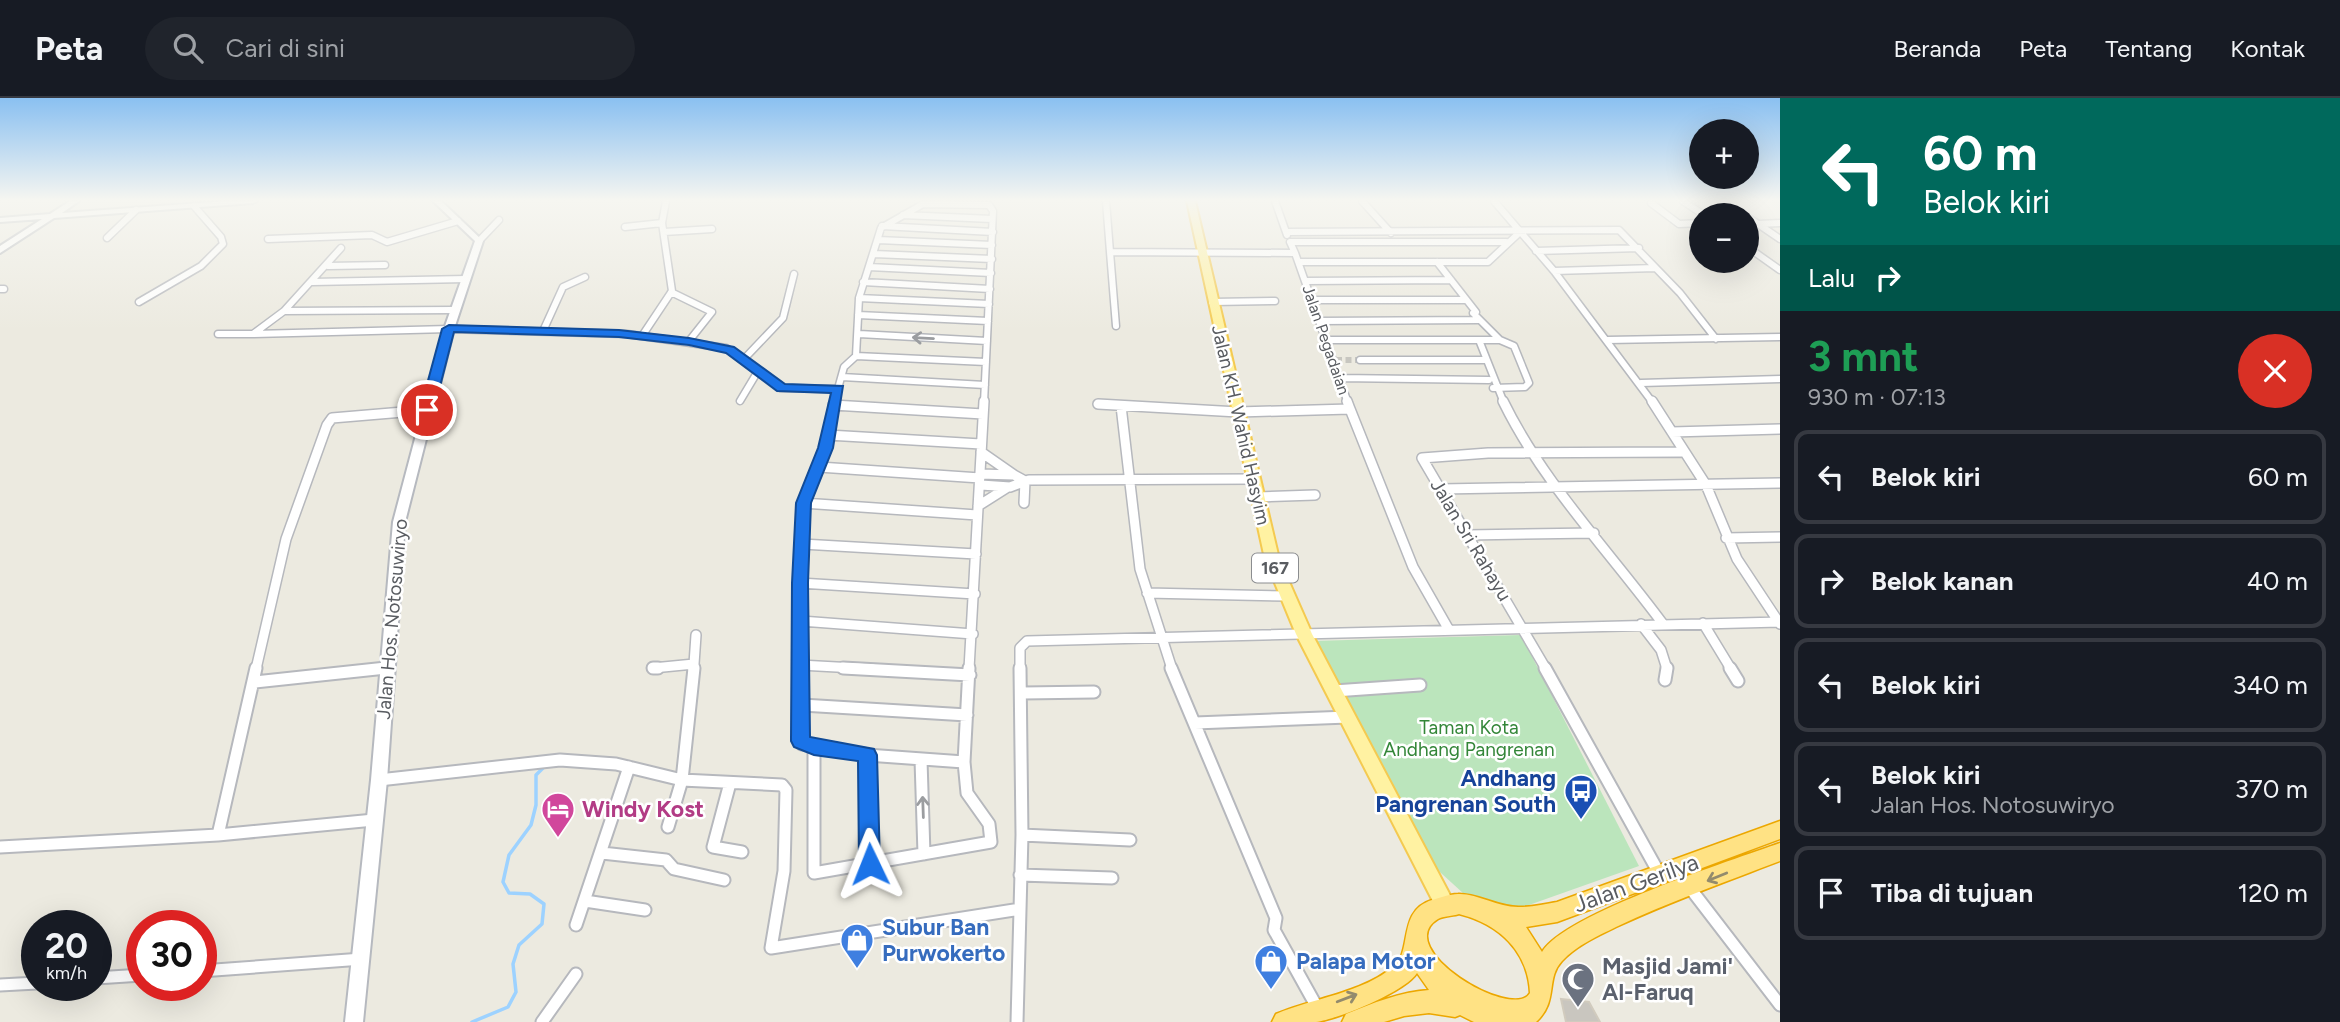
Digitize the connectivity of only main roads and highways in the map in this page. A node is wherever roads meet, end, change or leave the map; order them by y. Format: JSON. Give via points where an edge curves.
{"nodes":[{"id":1,"x":1201,"y":244,"type":"edge"},
{"id":2,"x":1780,"y":830,"type":"edge"},
{"id":3,"x":1746,"y":843,"type":"junction"},
{"id":4,"x":1771,"y":855,"type":"edge"},
{"id":5,"x":1445,"y":905,"type":"junction"},
{"id":6,"x":1489,"y":913,"type":"junction"},
{"id":7,"x":1417,"y":931,"type":"junction"},
{"id":8,"x":1542,"y":978,"type":"junction"},
{"id":9,"x":1470,"y":1012,"type":"junction"},
{"id":10,"x":1528,"y":1018,"type":"edge"},
{"id":11,"x":1502,"y":1021,"type":"edge"},
{"id":12,"x":1284,"y":1022,"type":"edge"},
{"id":13,"x":1354,"y":1022,"type":"edge"}],
"edges":[{"from":1,"to":5,"type":"main road","name":"Jalan KH. Wahid Hasyim","number":"167","via":[[1272,559],[1304,634]]},
{"from":2,"to":3,"type":"highway","name":"Jalan Gerilya"},
{"from":3,"to":4,"type":"highway"},
{"from":3,"to":6,"type":"highway","name":"Jalan Gerilya","via":[[1557,912],[1519,918]]},
{"from":4,"to":8,"type":"highway","name":"Jalan Gerilya","one_way":true,"via":[[1632,910],[1566,943],[1554,953]]},
{"from":5,"to":6,"type":"highway"},
{"from":5,"to":7,"type":"highway","via":[[1422,919]]},
{"from":6,"to":8,"type":"highway","via":[[1524,941]]},
{"from":7,"to":9,"type":"highway","via":[[1419,957],[1434,984]]},
{"from":12,"to":7,"type":"highway","one_way":true,"via":[[1403,973],[1411,963]]},
{"from":8,"to":10,"type":"highway","via":[[1542,993]]},
{"from":9,"to":11,"type":"highway"},
{"from":9,"to":13,"type":"highway","via":[[1427,1000]]},
{"from":10,"to":11,"type":"highway"}]}
